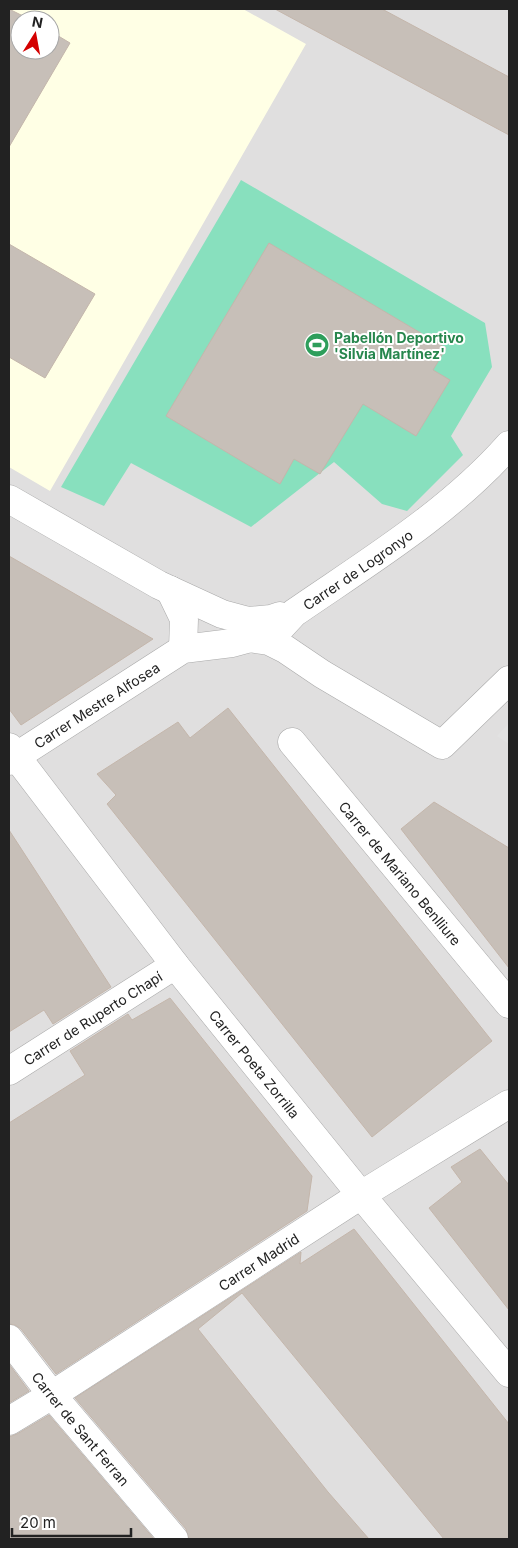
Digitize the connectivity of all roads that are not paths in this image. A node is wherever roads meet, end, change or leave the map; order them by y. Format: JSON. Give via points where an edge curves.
{"nodes":[{"id":1,"x":507,"y":451,"type":"edge"},
{"id":2,"x":9,"y":499,"type":"edge"},
{"id":3,"x":170,"y":590,"type":"junction"},
{"id":4,"x":294,"y":614,"type":"junction"},
{"id":5,"x":250,"y":638,"type":"junction"},
{"id":6,"x":184,"y":650,"type":"junction"},
{"id":7,"x":509,"y":680,"type":"edge"},
{"id":8,"x":292,"y":742,"type":"dead end"},
{"id":9,"x":11,"y":755,"type":"edge"},
{"id":10,"x":176,"y":965,"type":"junction"},
{"id":11,"x":509,"y":1004,"type":"edge"},
{"id":12,"x":9,"y":1071,"type":"edge"},
{"id":13,"x":509,"y":1104,"type":"edge"},
{"id":14,"x":361,"y":1195,"type":"junction"},
{"id":15,"x":9,"y":1338,"type":"edge"},
{"id":16,"x":509,"y":1373,"type":"edge"},
{"id":17,"x":52,"y":1395,"type":"junction"},
{"id":18,"x":9,"y":1421,"type":"edge"},
{"id":19,"x":174,"y":1539,"type":"edge"}],
"edges":[{"from":1,"to":4,"type":"street","name":"Carrer de Logronyo","via":[[411,532]]},
{"from":2,"to":3,"type":"street"},
{"from":3,"to":4,"type":"street","via":[[222,614],[248,621]]},
{"from":3,"to":6,"type":"street","via":[[184,619]]},
{"from":4,"to":5,"type":"street","name":"Carrer de Logronyo","via":[[282,626]]},
{"from":5,"to":6,"type":"street","name":"Carrer de Logronyo","via":[[232,644]]},
{"from":5,"to":7,"type":"street","via":[[285,649],[442,745]]},
{"from":6,"to":9,"type":"street","name":"Carrer Mestre Alfosea"},
{"from":8,"to":11,"type":"street","name":"Carrer de Mariano Benlliure"},
{"from":9,"to":10,"type":"street","name":"Carrer Poeta Zorrilla"},
{"from":10,"to":12,"type":"street","name":"Carrer de Ruperto Chapí"},
{"from":10,"to":14,"type":"street","name":"Carrer Poeta Zorrilla"},
{"from":13,"to":14,"type":"street","name":"Carrer Madrid"},
{"from":14,"to":16,"type":"street","name":"Carrer Poeta Zorrilla"},
{"from":14,"to":17,"type":"street","name":"Carrer Madrid"},
{"from":15,"to":17,"type":"street","name":"Carrer de Sant Ferran"},
{"from":17,"to":18,"type":"street","name":"Carrer Madrid"},
{"from":17,"to":19,"type":"street","name":"Carrer de Sant Ferran"}]}
